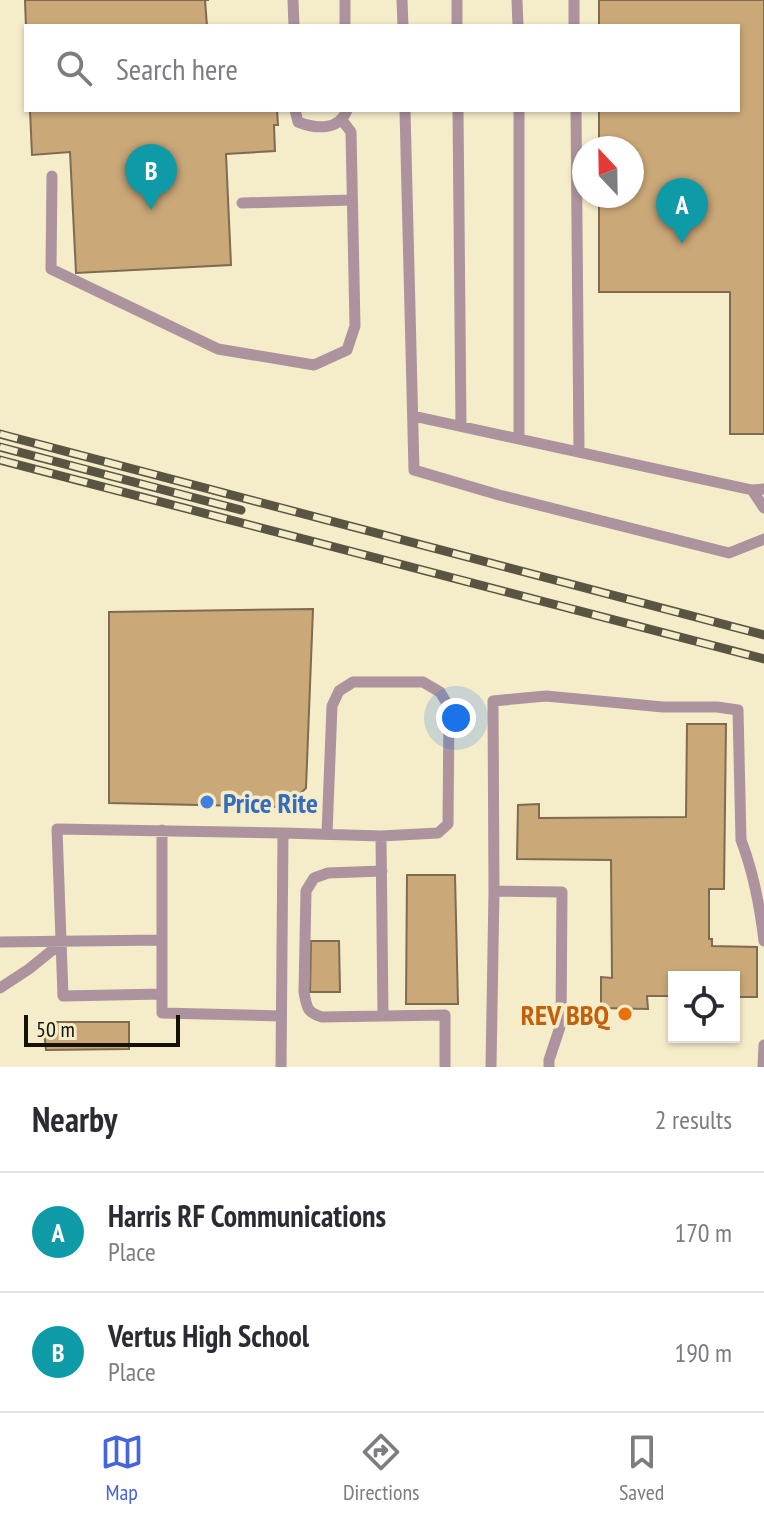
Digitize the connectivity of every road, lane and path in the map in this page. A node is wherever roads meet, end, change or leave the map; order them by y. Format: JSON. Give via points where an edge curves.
{"nodes":[{"id":1,"x":293,"y":0,"type":"edge"},
{"id":2,"x":345,"y":0,"type":"edge"},
{"id":3,"x":402,"y":0,"type":"edge"},
{"id":4,"x":457,"y":0,"type":"edge"},
{"id":5,"x":517,"y":0,"type":"edge"},
{"id":6,"x":574,"y":0,"type":"edge"},
{"id":7,"x":294,"y":24,"type":"edge"},
{"id":8,"x":345,"y":24,"type":"edge"},
{"id":9,"x":403,"y":24,"type":"edge"},
{"id":10,"x":457,"y":24,"type":"edge"},
{"id":11,"x":518,"y":24,"type":"edge"},
{"id":12,"x":574,"y":24,"type":"edge"},
{"id":13,"x":296,"y":112,"type":"edge"},
{"id":14,"x":405,"y":112,"type":"edge"},
{"id":15,"x":458,"y":112,"type":"edge"},
{"id":16,"x":519,"y":112,"type":"edge"},
{"id":17,"x":576,"y":112,"type":"edge"},
{"id":18,"x":344,"y":115,"type":"edge"},
{"id":19,"x":52,"y":176,"type":"dead end"},
{"id":20,"x":352,"y":200,"type":"junction"},
{"id":21,"x":242,"y":203,"type":"dead end"},
{"id":22,"x":413,"y":416,"type":"junction"},
{"id":23,"x":461,"y":426,"type":"junction"},
{"id":24,"x":519,"y":439,"type":"junction"},
{"id":25,"x":579,"y":452,"type":"junction"},
{"id":26,"x":758,"y":490,"type":"edge"},
{"id":27,"x":764,"y":508,"type":"edge"},
{"id":28,"x":764,"y":539,"type":"edge"},
{"id":29,"x":162,"y":830,"type":"junction"},
{"id":30,"x":283,"y":833,"type":"junction"},
{"id":31,"x":327,"y":834,"type":"junction"},
{"id":32,"x":381,"y":836,"type":"junction"},
{"id":33,"x":382,"y":871,"type":"junction"},
{"id":34,"x":494,"y":891,"type":"junction"},
{"id":35,"x":162,"y":940,"type":"junction"},
{"id":36,"x":764,"y":941,"type":"edge"},
{"id":37,"x":0,"y":942,"type":"edge"},
{"id":38,"x":62,"y":942,"type":"junction"},
{"id":39,"x":0,"y":988,"type":"edge"},
{"id":40,"x":162,"y":994,"type":"junction"},
{"id":41,"x":281,"y":1016,"type":"junction"},
{"id":42,"x":383,"y":1016,"type":"junction"},
{"id":43,"x":764,"y":1045,"type":"edge"},
{"id":44,"x":281,"y":1067,"type":"edge"},
{"id":45,"x":445,"y":1067,"type":"edge"},
{"id":46,"x":491,"y":1067,"type":"edge"},
{"id":47,"x":549,"y":1067,"type":"edge"},
{"id":48,"x":763,"y":1067,"type":"edge"}],
"edges":[{"from":1,"to":7,"type":"lane"},
{"from":2,"to":8,"type":"lane"},
{"from":3,"to":9,"type":"lane"},
{"from":4,"to":10,"type":"lane"},
{"from":5,"to":11,"type":"lane"},
{"from":6,"to":12,"type":"lane"},
{"from":13,"to":18,"type":"lane","via":[[298,122],[309,126],[329,127]]},
{"from":14,"to":22,"type":"lane"},
{"from":15,"to":23,"type":"lane"},
{"from":16,"to":24,"type":"lane"},
{"from":17,"to":25,"type":"lane"},
{"from":18,"to":20,"type":"lane","via":[[351,132]]},
{"from":19,"to":20,"type":"lane","via":[[51,269],[218,349],[314,365],[347,350],[355,326]]},
{"from":20,"to":21,"type":"lane"},
{"from":22,"to":23,"type":"lane"},
{"from":22,"to":28,"type":"lane","via":[[414,470],[729,553]]},
{"from":23,"to":24,"type":"lane"},
{"from":24,"to":25,"type":"lane"},
{"from":25,"to":26,"type":"lane"},
{"from":26,"to":27,"type":"lane"},
{"from":29,"to":30,"type":"lane"},
{"from":29,"to":35,"type":"lane"},
{"from":29,"to":38,"type":"lane","via":[[57,829]]},
{"from":30,"to":31,"type":"lane"},
{"from":30,"to":41,"type":"lane"},
{"from":31,"to":32,"type":"lane"},
{"from":31,"to":32,"type":"lane","via":[[332,706],[339,691],[353,682],[423,682],[440,692],[449,707],[448,824],[438,833]]},
{"from":32,"to":33,"type":"lane"},
{"from":33,"to":42,"type":"lane"},
{"from":33,"to":42,"type":"lane","via":[[314,878],[306,891],[304,992],[307,1008],[322,1017]]},
{"from":34,"to":36,"type":"lane","via":[[493,701],[546,696],[738,710],[741,840]]},
{"from":34,"to":46,"type":"lane"},
{"from":34,"to":47,"type":"lane","via":[[562,892],[561,1024]]},
{"from":35,"to":38,"type":"lane"},
{"from":35,"to":40,"type":"lane"},
{"from":37,"to":38,"type":"lane"},
{"from":38,"to":39,"type":"lane"},
{"from":38,"to":40,"type":"lane","via":[[63,996]]},
{"from":40,"to":41,"type":"lane","via":[[162,1013]]},
{"from":41,"to":44,"type":"lane"},
{"from":42,"to":45,"type":"lane","via":[[445,1015]]},
{"from":43,"to":48,"type":"lane"}]}
